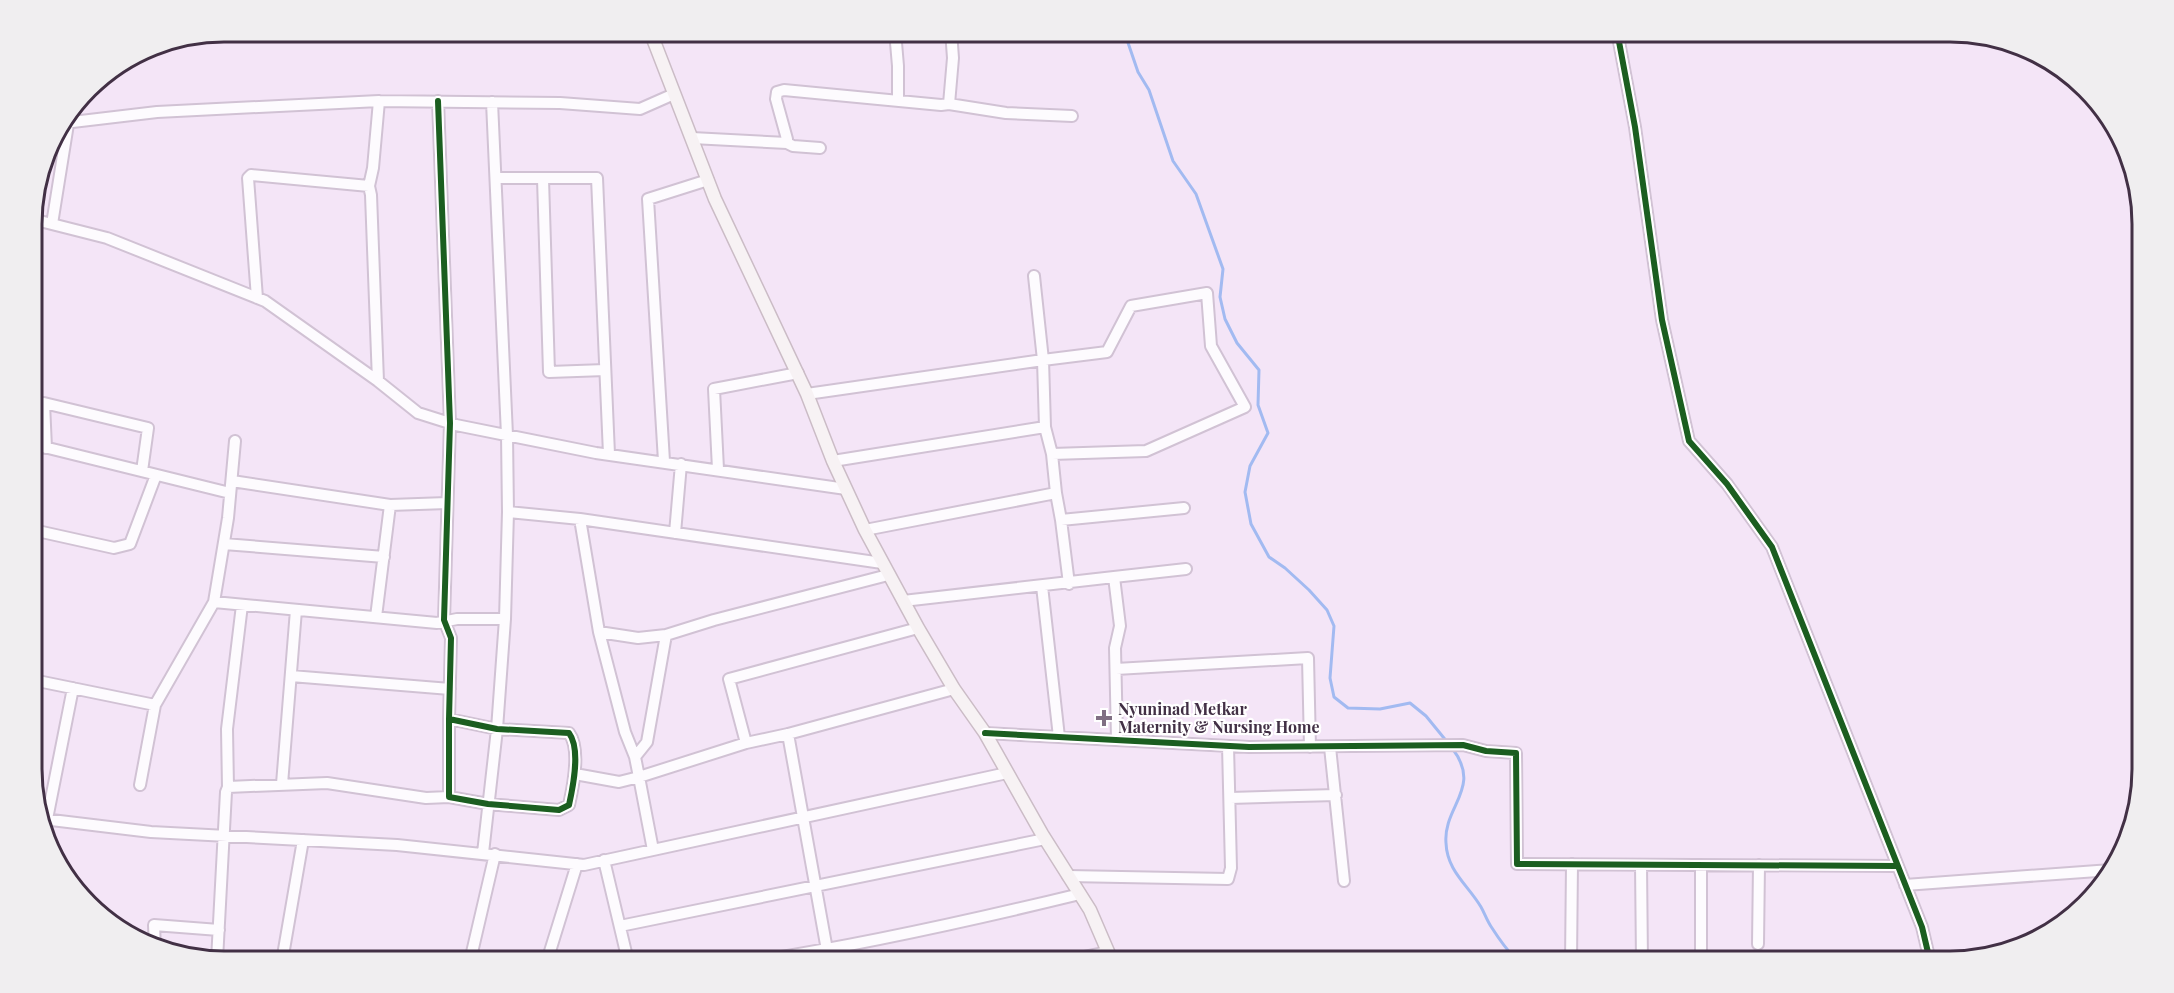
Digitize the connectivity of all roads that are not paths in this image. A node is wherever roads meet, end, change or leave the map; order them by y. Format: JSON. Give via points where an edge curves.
{"nodes":[{"id":1,"x":654,"y":42,"type":"edge"},
{"id":2,"x":897,"y":42,"type":"edge"},
{"id":3,"x":951,"y":42,"type":"edge"},
{"id":4,"x":1619,"y":42,"type":"edge"},
{"id":5,"x":674,"y":94,"type":"junction"},
{"id":6,"x":379,"y":100,"type":"junction"},
{"id":7,"x":438,"y":101,"type":"junction"},
{"id":8,"x":898,"y":101,"type":"junction"},
{"id":9,"x":492,"y":102,"type":"junction"},
{"id":10,"x":949,"y":104,"type":"junction"},
{"id":11,"x":1072,"y":116,"type":"dead end"},
{"id":12,"x":76,"y":119,"type":"edge"},
{"id":13,"x":65,"y":135,"type":"edge"},
{"id":14,"x":692,"y":138,"type":"junction"},
{"id":15,"x":787,"y":143,"type":"junction"},
{"id":16,"x":820,"y":148,"type":"dead end"},
{"id":17,"x":496,"y":178,"type":"junction"},
{"id":18,"x":543,"y":178,"type":"junction"},
{"id":19,"x":708,"y":180,"type":"junction"},
{"id":20,"x":369,"y":186,"type":"junction"},
{"id":21,"x":42,"y":222,"type":"edge"},
{"id":22,"x":52,"y":224,"type":"junction"},
{"id":23,"x":1034,"y":276,"type":"dead end"},
{"id":24,"x":257,"y":298,"type":"junction"},
{"id":25,"x":1043,"y":360,"type":"junction"},
{"id":26,"x":605,"y":370,"type":"junction"},
{"id":27,"x":798,"y":373,"type":"junction"},
{"id":28,"x":378,"y":381,"type":"junction"},
{"id":29,"x":807,"y":394,"type":"junction"},
{"id":30,"x":450,"y":423,"type":"junction"},
{"id":31,"x":1045,"y":427,"type":"junction"},
{"id":32,"x":507,"y":435,"type":"junction"},
{"id":33,"x":236,"y":441,"type":"dead end"},
{"id":34,"x":42,"y":447,"type":"edge"},
{"id":35,"x":46,"y":448,"type":"junction"},
{"id":36,"x":609,"y":454,"type":"junction"},
{"id":37,"x":1052,"y":454,"type":"junction"},
{"id":38,"x":833,"y":460,"type":"junction"},
{"id":39,"x":664,"y":461,"type":"junction"},
{"id":40,"x":681,"y":464,"type":"junction"},
{"id":41,"x":718,"y":470,"type":"junction"},
{"id":42,"x":142,"y":471,"type":"junction"},
{"id":43,"x":156,"y":475,"type":"junction"},
{"id":44,"x":232,"y":481,"type":"junction"},
{"id":45,"x":846,"y":489,"type":"junction"},
{"id":46,"x":230,"y":493,"type":"junction"},
{"id":47,"x":1056,"y":493,"type":"junction"},
{"id":48,"x":447,"y":503,"type":"junction"},
{"id":49,"x":390,"y":505,"type":"junction"},
{"id":50,"x":1184,"y":508,"type":"dead end"},
{"id":51,"x":508,"y":512,"type":"junction"},
{"id":52,"x":580,"y":519,"type":"junction"},
{"id":53,"x":1061,"y":520,"type":"junction"},
{"id":54,"x":865,"y":530,"type":"junction"},
{"id":55,"x":42,"y":532,"type":"edge"},
{"id":56,"x":675,"y":533,"type":"junction"},
{"id":57,"x":224,"y":543,"type":"junction"},
{"id":58,"x":384,"y":557,"type":"junction"},
{"id":59,"x":885,"y":569,"type":"junction"},
{"id":60,"x":1186,"y":569,"type":"dead end"},
{"id":61,"x":1114,"y":577,"type":"junction"},
{"id":62,"x":1069,"y":584,"type":"junction"},
{"id":63,"x":1042,"y":586,"type":"junction"},
{"id":64,"x":903,"y":601,"type":"junction"},
{"id":65,"x":214,"y":602,"type":"junction"},
{"id":66,"x":242,"y":605,"type":"junction"},
{"id":67,"x":296,"y":610,"type":"junction"},
{"id":68,"x":376,"y":617,"type":"junction"},
{"id":69,"x":444,"y":620,"type":"junction"},
{"id":70,"x":505,"y":620,"type":"junction"},
{"id":71,"x":918,"y":628,"type":"junction"},
{"id":72,"x":599,"y":632,"type":"junction"},
{"id":73,"x":666,"y":635,"type":"junction"},
{"id":74,"x":1116,"y":669,"type":"junction"},
{"id":75,"x":291,"y":676,"type":"junction"},
{"id":76,"x":42,"y":682,"type":"edge"},
{"id":77,"x":73,"y":688,"type":"junction"},
{"id":78,"x":450,"y":689,"type":"junction"},
{"id":79,"x":954,"y":689,"type":"junction"},
{"id":80,"x":155,"y":705,"type":"junction"},
{"id":81,"x":449,"y":719,"type":"junction"},
{"id":82,"x":497,"y":729,"type":"junction"},
{"id":83,"x":985,"y":733,"type":"junction"},
{"id":84,"x":788,"y":734,"type":"junction"},
{"id":85,"x":1059,"y":737,"type":"junction"},
{"id":86,"x":1117,"y":739,"type":"junction"},
{"id":87,"x":746,"y":743,"type":"junction"},
{"id":88,"x":1228,"y":746,"type":"junction"},
{"id":89,"x":1310,"y":747,"type":"junction"},
{"id":90,"x":1330,"y":747,"type":"junction"},
{"id":91,"x":635,"y":757,"type":"junction"},
{"id":92,"x":1007,"y":773,"type":"junction"},
{"id":93,"x":575,"y":774,"type":"junction"},
{"id":94,"x":639,"y":777,"type":"junction"},
{"id":95,"x":282,"y":784,"type":"junction"},
{"id":96,"x":140,"y":785,"type":"dead end"},
{"id":97,"x":228,"y":787,"type":"junction"},
{"id":98,"x":1336,"y":795,"type":"junction"},
{"id":99,"x":449,"y":797,"type":"junction"},
{"id":100,"x":1230,"y":798,"type":"junction"},
{"id":101,"x":488,"y":804,"type":"junction"},
{"id":102,"x":47,"y":810,"type":"edge"},
{"id":103,"x":803,"y":817,"type":"junction"},
{"id":104,"x":49,"y":820,"type":"edge"},
{"id":105,"x":225,"y":836,"type":"junction"},
{"id":106,"x":1045,"y":839,"type":"junction"},
{"id":107,"x":303,"y":840,"type":"junction"},
{"id":108,"x":653,"y":850,"type":"junction"},
{"id":109,"x":483,"y":853,"type":"junction"},
{"id":110,"x":495,"y":854,"type":"junction"},
{"id":111,"x":604,"y":860,"type":"junction"},
{"id":112,"x":578,"y":864,"type":"junction"},
{"id":113,"x":1572,"y":864,"type":"junction"},
{"id":114,"x":1641,"y":865,"type":"junction"},
{"id":115,"x":1701,"y":865,"type":"junction"},
{"id":116,"x":1759,"y":866,"type":"junction"},
{"id":117,"x":1897,"y":866,"type":"junction"},
{"id":118,"x":2100,"y":871,"type":"edge"},
{"id":119,"x":1068,"y":876,"type":"junction"},
{"id":120,"x":1344,"y":881,"type":"dead end"},
{"id":121,"x":1905,"y":885,"type":"junction"},
{"id":122,"x":816,"y":886,"type":"junction"},
{"id":123,"x":1080,"y":894,"type":"junction"},
{"id":124,"x":620,"y":926,"type":"junction"},
{"id":125,"x":219,"y":930,"type":"junction"},
{"id":126,"x":155,"y":937,"type":"edge"},
{"id":127,"x":1758,"y":944,"type":"dead end"},
{"id":128,"x":827,"y":950,"type":"junction"},
{"id":129,"x":218,"y":951,"type":"edge"},
{"id":130,"x":284,"y":951,"type":"edge"},
{"id":131,"x":473,"y":951,"type":"edge"},
{"id":132,"x":550,"y":951,"type":"edge"},
{"id":133,"x":626,"y":951,"type":"edge"},
{"id":134,"x":821,"y":951,"type":"edge"},
{"id":135,"x":1107,"y":951,"type":"edge"},
{"id":136,"x":1571,"y":951,"type":"edge"},
{"id":137,"x":1642,"y":951,"type":"edge"},
{"id":138,"x":1701,"y":951,"type":"edge"},
{"id":139,"x":1927,"y":951,"type":"edge"}],
"edges":[{"from":1,"to":5,"type":"main road"},
{"from":2,"to":8,"type":"street"},
{"from":3,"to":10,"type":"street"},
{"from":4,"to":117,"type":"street","via":[[1662,320],[1689,441],[1727,484],[1772,547]]},
{"from":5,"to":9,"type":"street","via":[[640,109]]},
{"from":5,"to":14,"type":"main road"},
{"from":6,"to":7,"type":"street"},
{"from":6,"to":12,"type":"street"},
{"from":6,"to":20,"type":"street"},
{"from":7,"to":9,"type":"street"},
{"from":7,"to":30,"type":"street"},
{"from":8,"to":10,"type":"street"},
{"from":8,"to":15,"type":"street","via":[[777,92]]},
{"from":9,"to":17,"type":"street"},
{"from":10,"to":11,"type":"street","via":[[1006,113]]},
{"from":13,"to":22,"type":"street"},
{"from":14,"to":15,"type":"street"},
{"from":14,"to":19,"type":"main road"},
{"from":15,"to":16,"type":"street"},
{"from":17,"to":18,"type":"street"},
{"from":17,"to":32,"type":"street"},
{"from":18,"to":26,"type":"street","via":[[597,178]]},
{"from":18,"to":26,"type":"street","via":[[549,372]]},
{"from":19,"to":27,"type":"main road"},
{"from":19,"to":39,"type":"street","via":[[648,199]]},
{"from":20,"to":24,"type":"street","via":[[251,175],[248,178]]},
{"from":20,"to":28,"type":"street"},
{"from":21,"to":22,"type":"street"},
{"from":22,"to":24,"type":"street","via":[[107,238]]},
{"from":23,"to":25,"type":"street"},
{"from":24,"to":28,"type":"street"},
{"from":25,"to":29,"type":"street"},
{"from":25,"to":31,"type":"street"},
{"from":25,"to":37,"type":"street","via":[[1107,352],[1131,306],[1207,293],[1211,346],[1245,407],[1146,451]]},
{"from":26,"to":36,"type":"street"},
{"from":27,"to":29,"type":"main road"},
{"from":27,"to":41,"type":"street","via":[[714,389]]},
{"from":28,"to":30,"type":"street","via":[[418,413]]},
{"from":29,"to":38,"type":"main road"},
{"from":30,"to":32,"type":"street"},
{"from":30,"to":48,"type":"street"},
{"from":31,"to":37,"type":"street"},
{"from":31,"to":38,"type":"street"},
{"from":32,"to":36,"type":"street"},
{"from":32,"to":51,"type":"street"},
{"from":33,"to":44,"type":"street"},
{"from":34,"to":35,"type":"street"},
{"from":35,"to":42,"type":"street"},
{"from":35,"to":42,"type":"street","via":[[44,403],[148,428]]},
{"from":36,"to":39,"type":"street"},
{"from":37,"to":47,"type":"street"},
{"from":38,"to":45,"type":"main road"},
{"from":39,"to":40,"type":"street"},
{"from":40,"to":41,"type":"street"},
{"from":40,"to":56,"type":"street"},
{"from":41,"to":45,"type":"street"},
{"from":42,"to":43,"type":"street"},
{"from":43,"to":46,"type":"street"},
{"from":43,"to":55,"type":"street","via":[[130,544],[114,548]]},
{"from":44,"to":46,"type":"street"},
{"from":44,"to":49,"type":"street"},
{"from":45,"to":54,"type":"main road"},
{"from":46,"to":57,"type":"street"},
{"from":47,"to":53,"type":"street"},
{"from":47,"to":54,"type":"street"},
{"from":48,"to":49,"type":"street"},
{"from":48,"to":69,"type":"street"},
{"from":49,"to":58,"type":"street"},
{"from":50,"to":53,"type":"street"},
{"from":51,"to":52,"type":"street"},
{"from":51,"to":70,"type":"street"},
{"from":52,"to":56,"type":"street"},
{"from":52,"to":72,"type":"street"},
{"from":53,"to":62,"type":"street"},
{"from":54,"to":59,"type":"main road"},
{"from":56,"to":59,"type":"street"},
{"from":57,"to":58,"type":"street"},
{"from":57,"to":65,"type":"street"},
{"from":58,"to":68,"type":"street"},
{"from":59,"to":64,"type":"main road"},
{"from":59,"to":73,"type":"street"},
{"from":60,"to":61,"type":"street"},
{"from":61,"to":62,"type":"street"},
{"from":61,"to":74,"type":"street","via":[[1120,626]]},
{"from":62,"to":63,"type":"street"},
{"from":63,"to":64,"type":"street"},
{"from":63,"to":85,"type":"street"},
{"from":64,"to":71,"type":"main road"},
{"from":65,"to":66,"type":"street"},
{"from":65,"to":80,"type":"street"},
{"from":66,"to":67,"type":"street"},
{"from":66,"to":97,"type":"street","via":[[227,729]]},
{"from":67,"to":68,"type":"street"},
{"from":67,"to":75,"type":"street"},
{"from":68,"to":69,"type":"street","via":[[437,623]]},
{"from":69,"to":70,"type":"street"},
{"from":69,"to":78,"type":"street","via":[[451,638]]},
{"from":70,"to":82,"type":"street"},
{"from":71,"to":79,"type":"main road"},
{"from":71,"to":87,"type":"street","via":[[729,679]]},
{"from":72,"to":73,"type":"street","via":[[638,638]]},
{"from":72,"to":91,"type":"street"},
{"from":73,"to":91,"type":"street","via":[[647,742]]},
{"from":74,"to":86,"type":"street"},
{"from":74,"to":89,"type":"street","via":[[1308,658]]},
{"from":75,"to":78,"type":"street"},
{"from":75,"to":95,"type":"street"},
{"from":76,"to":77,"type":"street"},
{"from":77,"to":80,"type":"street"},
{"from":77,"to":102,"type":"street"},
{"from":78,"to":81,"type":"street"},
{"from":79,"to":83,"type":"main road"},
{"from":79,"to":84,"type":"street"},
{"from":80,"to":96,"type":"street"},
{"from":81,"to":82,"type":"street"},
{"from":81,"to":99,"type":"street"},
{"from":82,"to":93,"type":"street","via":[[569,733],[573,739]]},
{"from":82,"to":101,"type":"street"},
{"from":83,"to":85,"type":"street"},
{"from":83,"to":92,"type":"main road"},
{"from":84,"to":87,"type":"street"},
{"from":84,"to":103,"type":"street"},
{"from":85,"to":86,"type":"street"},
{"from":86,"to":88,"type":"street"},
{"from":87,"to":94,"type":"street"},
{"from":88,"to":89,"type":"street"},
{"from":88,"to":100,"type":"street"},
{"from":89,"to":90,"type":"street"},
{"from":90,"to":98,"type":"street"},
{"from":90,"to":113,"type":"street","via":[[1463,746],[1515,753],[1517,864]]},
{"from":91,"to":94,"type":"street"},
{"from":92,"to":103,"type":"street"},
{"from":92,"to":106,"type":"main road"},
{"from":93,"to":94,"type":"street","via":[[619,782]]},
{"from":93,"to":101,"type":"street","via":[[569,805],[559,810]]},
{"from":94,"to":108,"type":"street"},
{"from":95,"to":97,"type":"street"},
{"from":95,"to":99,"type":"street","via":[[327,783],[426,798]]},
{"from":97,"to":105,"type":"street"},
{"from":98,"to":100,"type":"street"},
{"from":98,"to":120,"type":"street"},
{"from":99,"to":101,"type":"street"},
{"from":100,"to":119,"type":"street","via":[[1231,868],[1227,879]]},
{"from":101,"to":109,"type":"street"},
{"from":103,"to":108,"type":"street"},
{"from":103,"to":122,"type":"street"},
{"from":104,"to":105,"type":"street"},
{"from":105,"to":107,"type":"street"},
{"from":105,"to":125,"type":"street"},
{"from":106,"to":119,"type":"main road"},
{"from":106,"to":122,"type":"street"},
{"from":107,"to":109,"type":"street"},
{"from":107,"to":130,"type":"street"},
{"from":108,"to":111,"type":"street"},
{"from":109,"to":110,"type":"street"},
{"from":110,"to":112,"type":"street"},
{"from":110,"to":131,"type":"street"},
{"from":111,"to":112,"type":"street"},
{"from":111,"to":124,"type":"street"},
{"from":112,"to":132,"type":"street"},
{"from":113,"to":114,"type":"street"},
{"from":113,"to":136,"type":"street"},
{"from":114,"to":115,"type":"street"},
{"from":114,"to":137,"type":"street"},
{"from":115,"to":116,"type":"street"},
{"from":115,"to":138,"type":"street"},
{"from":116,"to":117,"type":"street"},
{"from":116,"to":127,"type":"street"},
{"from":117,"to":121,"type":"street"},
{"from":118,"to":121,"type":"street"},
{"from":119,"to":123,"type":"main road"},
{"from":121,"to":139,"type":"street"},
{"from":122,"to":124,"type":"street"},
{"from":122,"to":128,"type":"street"},
{"from":123,"to":128,"type":"street"},
{"from":123,"to":135,"type":"main road"},
{"from":124,"to":133,"type":"street"},
{"from":125,"to":126,"type":"street","via":[[154,925]]},
{"from":125,"to":129,"type":"street"},
{"from":128,"to":134,"type":"street"}]}
